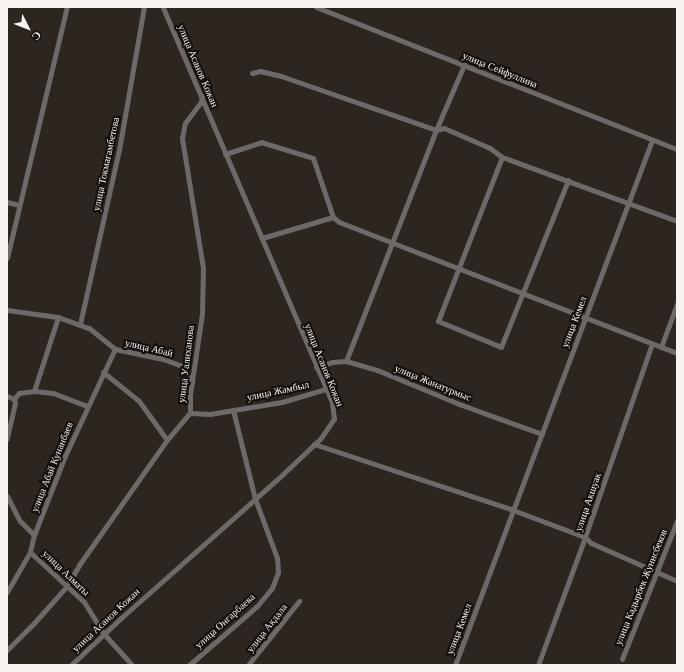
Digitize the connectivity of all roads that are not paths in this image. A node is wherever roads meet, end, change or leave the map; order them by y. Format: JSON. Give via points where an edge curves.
{"nodes":[{"id":1,"x":67,"y":7,"type":"edge"},
{"id":2,"x":144,"y":7,"type":"edge"},
{"id":3,"x":164,"y":7,"type":"edge"},
{"id":4,"x":316,"y":7,"type":"edge"},
{"id":5,"x":464,"y":65,"type":"junction"},
{"id":6,"x":252,"y":73,"type":"dead end"},
{"id":7,"x":202,"y":96,"type":"junction"},
{"id":8,"x":436,"y":130,"type":"junction"},
{"id":9,"x":652,"y":140,"type":"junction"},
{"id":10,"x":676,"y":149,"type":"edge"},
{"id":11,"x":225,"y":154,"type":"junction"},
{"id":12,"x":502,"y":156,"type":"junction"},
{"id":13,"x":568,"y":180,"type":"junction"},
{"id":14,"x":7,"y":202,"type":"edge"},
{"id":15,"x":628,"y":203,"type":"junction"},
{"id":16,"x":19,"y":205,"type":"junction"},
{"id":17,"x":333,"y":217,"type":"junction"},
{"id":18,"x":677,"y":221,"type":"edge"},
{"id":19,"x":262,"y":238,"type":"junction"},
{"id":20,"x":393,"y":243,"type":"junction"},
{"id":21,"x":7,"y":258,"type":"edge"},
{"id":22,"x":458,"y":268,"type":"junction"},
{"id":23,"x":523,"y":293,"type":"junction"},
{"id":24,"x":677,"y":304,"type":"edge"},
{"id":25,"x":7,"y":310,"type":"edge"},
{"id":26,"x":58,"y":317,"type":"junction"},
{"id":27,"x":586,"y":318,"type":"junction"},
{"id":28,"x":80,"y":324,"type":"junction"},
{"id":29,"x":652,"y":344,"type":"junction"},
{"id":30,"x":661,"y":347,"type":"junction"},
{"id":31,"x":115,"y":349,"type":"junction"},
{"id":32,"x":677,"y":353,"type":"edge"},
{"id":33,"x":346,"y":361,"type":"junction"},
{"id":34,"x":316,"y":367,"type":"junction"},
{"id":35,"x":103,"y":372,"type":"junction"},
{"id":36,"x":192,"y":382,"type":"junction"},
{"id":37,"x":326,"y":389,"type":"junction"},
{"id":38,"x":34,"y":391,"type":"junction"},
{"id":39,"x":7,"y":396,"type":"edge"},
{"id":40,"x":14,"y":399,"type":"junction"},
{"id":41,"x":87,"y":406,"type":"junction"},
{"id":42,"x":233,"y":410,"type":"junction"},
{"id":43,"x":190,"y":413,"type":"junction"},
{"id":44,"x":542,"y":434,"type":"junction"},
{"id":45,"x":7,"y":439,"type":"edge"},
{"id":46,"x":168,"y":440,"type":"junction"},
{"id":47,"x":314,"y":444,"type":"junction"},
{"id":48,"x":7,"y":496,"type":"edge"},
{"id":49,"x":255,"y":499,"type":"junction"},
{"id":50,"x":513,"y":510,"type":"junction"},
{"id":51,"x":677,"y":521,"type":"edge"},
{"id":52,"x":34,"y":535,"type":"junction"},
{"id":53,"x":585,"y":537,"type":"junction"},
{"id":54,"x":30,"y":552,"type":"junction"},
{"id":55,"x":657,"y":572,"type":"junction"},
{"id":56,"x":677,"y":581,"type":"edge"},
{"id":57,"x":67,"y":586,"type":"junction"},
{"id":58,"x":7,"y":592,"type":"edge"},
{"id":59,"x":299,"y":601,"type":"dead end"},
{"id":60,"x":104,"y":634,"type":"junction"},
{"id":61,"x":7,"y":650,"type":"edge"},
{"id":62,"x":622,"y":659,"type":"dead end"},
{"id":63,"x":71,"y":665,"type":"edge"},
{"id":64,"x":132,"y":665,"type":"edge"},
{"id":65,"x":190,"y":665,"type":"edge"},
{"id":66,"x":248,"y":665,"type":"edge"},
{"id":67,"x":455,"y":665,"type":"edge"},
{"id":68,"x":538,"y":665,"type":"edge"}],
"edges":[{"from":1,"to":16,"type":"street"},
{"from":2,"to":28,"type":"street","name":"улица Токмагамбетова","via":[[119,150]]},
{"from":3,"to":7,"type":"street","name":"улица Асанов Кожан"},
{"from":4,"to":5,"type":"street","name":"улица Сейфуллина"},
{"from":5,"to":8,"type":"street"},
{"from":5,"to":9,"type":"street","name":"улица Сейфуллина"},
{"from":6,"to":8,"type":"street","via":[[260,71],[281,76]]},
{"from":7,"to":11,"type":"street","name":"улица Асанов Кожан"},
{"from":7,"to":36,"type":"street","name":"улица Уалиханова","via":[[201,102],[185,123],[182,138],[203,268],[202,314]]},
{"from":8,"to":12,"type":"street","via":[[444,128]]},
{"from":8,"to":20,"type":"street"},
{"from":9,"to":10,"type":"street","name":"улица Сейфуллина"},
{"from":9,"to":15,"type":"street","name":"улица Кемел"},
{"from":11,"to":17,"type":"street","via":[[261,142],[313,158]]},
{"from":11,"to":19,"type":"street","name":"улица Асанов Кожан"},
{"from":12,"to":13,"type":"street"},
{"from":12,"to":22,"type":"street"},
{"from":13,"to":15,"type":"street"},
{"from":13,"to":23,"type":"street"},
{"from":14,"to":16,"type":"street"},
{"from":15,"to":18,"type":"street"},
{"from":15,"to":27,"type":"street","name":"улица Кемел"},
{"from":16,"to":21,"type":"street"},
{"from":17,"to":19,"type":"street"},
{"from":17,"to":20,"type":"street","via":[[339,222]]},
{"from":19,"to":34,"type":"street","name":"улица Асанов Кожан"},
{"from":20,"to":22,"type":"street"},
{"from":20,"to":33,"type":"street"},
{"from":22,"to":23,"type":"street"},
{"from":22,"to":23,"type":"street","via":[[438,321],[501,346]]},
{"from":23,"to":27,"type":"street"},
{"from":24,"to":30,"type":"street"},
{"from":25,"to":26,"type":"street","name":"улица Абай"},
{"from":26,"to":28,"type":"street","name":"улица Абай"},
{"from":26,"to":38,"type":"street"},
{"from":27,"to":29,"type":"street"},
{"from":27,"to":44,"type":"street","name":"улица Кемел"},
{"from":28,"to":31,"type":"street","name":"улица Абай","via":[[99,335]]},
{"from":29,"to":30,"type":"street"},
{"from":29,"to":53,"type":"street","name":"улица Акшуак"},
{"from":30,"to":32,"type":"street"},
{"from":31,"to":35,"type":"street","name":"улица Абай Кунанбаев"},
{"from":31,"to":36,"type":"street","name":"улица Абай","via":[[173,361],[182,366]]},
{"from":33,"to":34,"type":"street","name":"улица Жанатурмыс"},
{"from":33,"to":44,"type":"street","name":"улица Жанатурмыс","via":[[377,370],[459,404]]},
{"from":34,"to":37,"type":"street","name":"улица Асанов Кожан"},
{"from":35,"to":41,"type":"street","name":"улица Абай Кунанбаев"},
{"from":35,"to":46,"type":"street","via":[[139,401]]},
{"from":36,"to":43,"type":"street","name":"улица Уалиханова"},
{"from":37,"to":42,"type":"street","name":"улица Жамбыл","via":[[282,402]]},
{"from":37,"to":47,"type":"street","name":"улица Асанов Кожан","via":[[332,402],[334,419]]},
{"from":38,"to":40,"type":"street","via":[[19,393]]},
{"from":38,"to":41,"type":"street","via":[[52,393]]},
{"from":39,"to":40,"type":"street"},
{"from":40,"to":45,"type":"street"},
{"from":41,"to":52,"type":"street","name":"улица Абай Кунанбаев"},
{"from":42,"to":43,"type":"street","name":"улица Жамбыл","via":[[201,415]]},
{"from":42,"to":49,"type":"street"},
{"from":43,"to":46,"type":"street","name":"улица Уалиханова"},
{"from":44,"to":50,"type":"street","name":"улица Кемел"},
{"from":46,"to":57,"type":"street","name":"улица Уалиханова"},
{"from":47,"to":49,"type":"street","name":"улица Асанов Кожан"},
{"from":47,"to":50,"type":"street"},
{"from":48,"to":52,"type":"street","via":[[20,521]]},
{"from":49,"to":60,"type":"street","name":"улица Асанов Кожан"},
{"from":49,"to":65,"type":"street","name":"улица Онгарбаева","via":[[277,558],[278,572],[272,588],[257,606]]},
{"from":50,"to":53,"type":"street"},
{"from":50,"to":67,"type":"street","name":"улица Кемел"},
{"from":51,"to":55,"type":"street","name":"улица Кадырбек Жунисбеков"},
{"from":52,"to":54,"type":"street","name":"улица Абай Кунанбаев"},
{"from":53,"to":55,"type":"street","via":[[591,543]]},
{"from":53,"to":68,"type":"street","name":"улица Акшуак"},
{"from":54,"to":57,"type":"street","name":"улица Алматы"},
{"from":54,"to":58,"type":"street","name":"улица Абай Кунанбаев"},
{"from":55,"to":56,"type":"street"},
{"from":55,"to":62,"type":"street","name":"улица Кадырбек Жунисбеков"},
{"from":57,"to":60,"type":"street","name":"улица Алматы","via":[[84,602]]},
{"from":57,"to":61,"type":"street","name":"улица Уалиханова"},
{"from":59,"to":66,"type":"street","name":"улица Акдала"},
{"from":60,"to":63,"type":"street","name":"улица Асанов Кожан"},
{"from":60,"to":64,"type":"street","name":"улица Алматы"}]}
